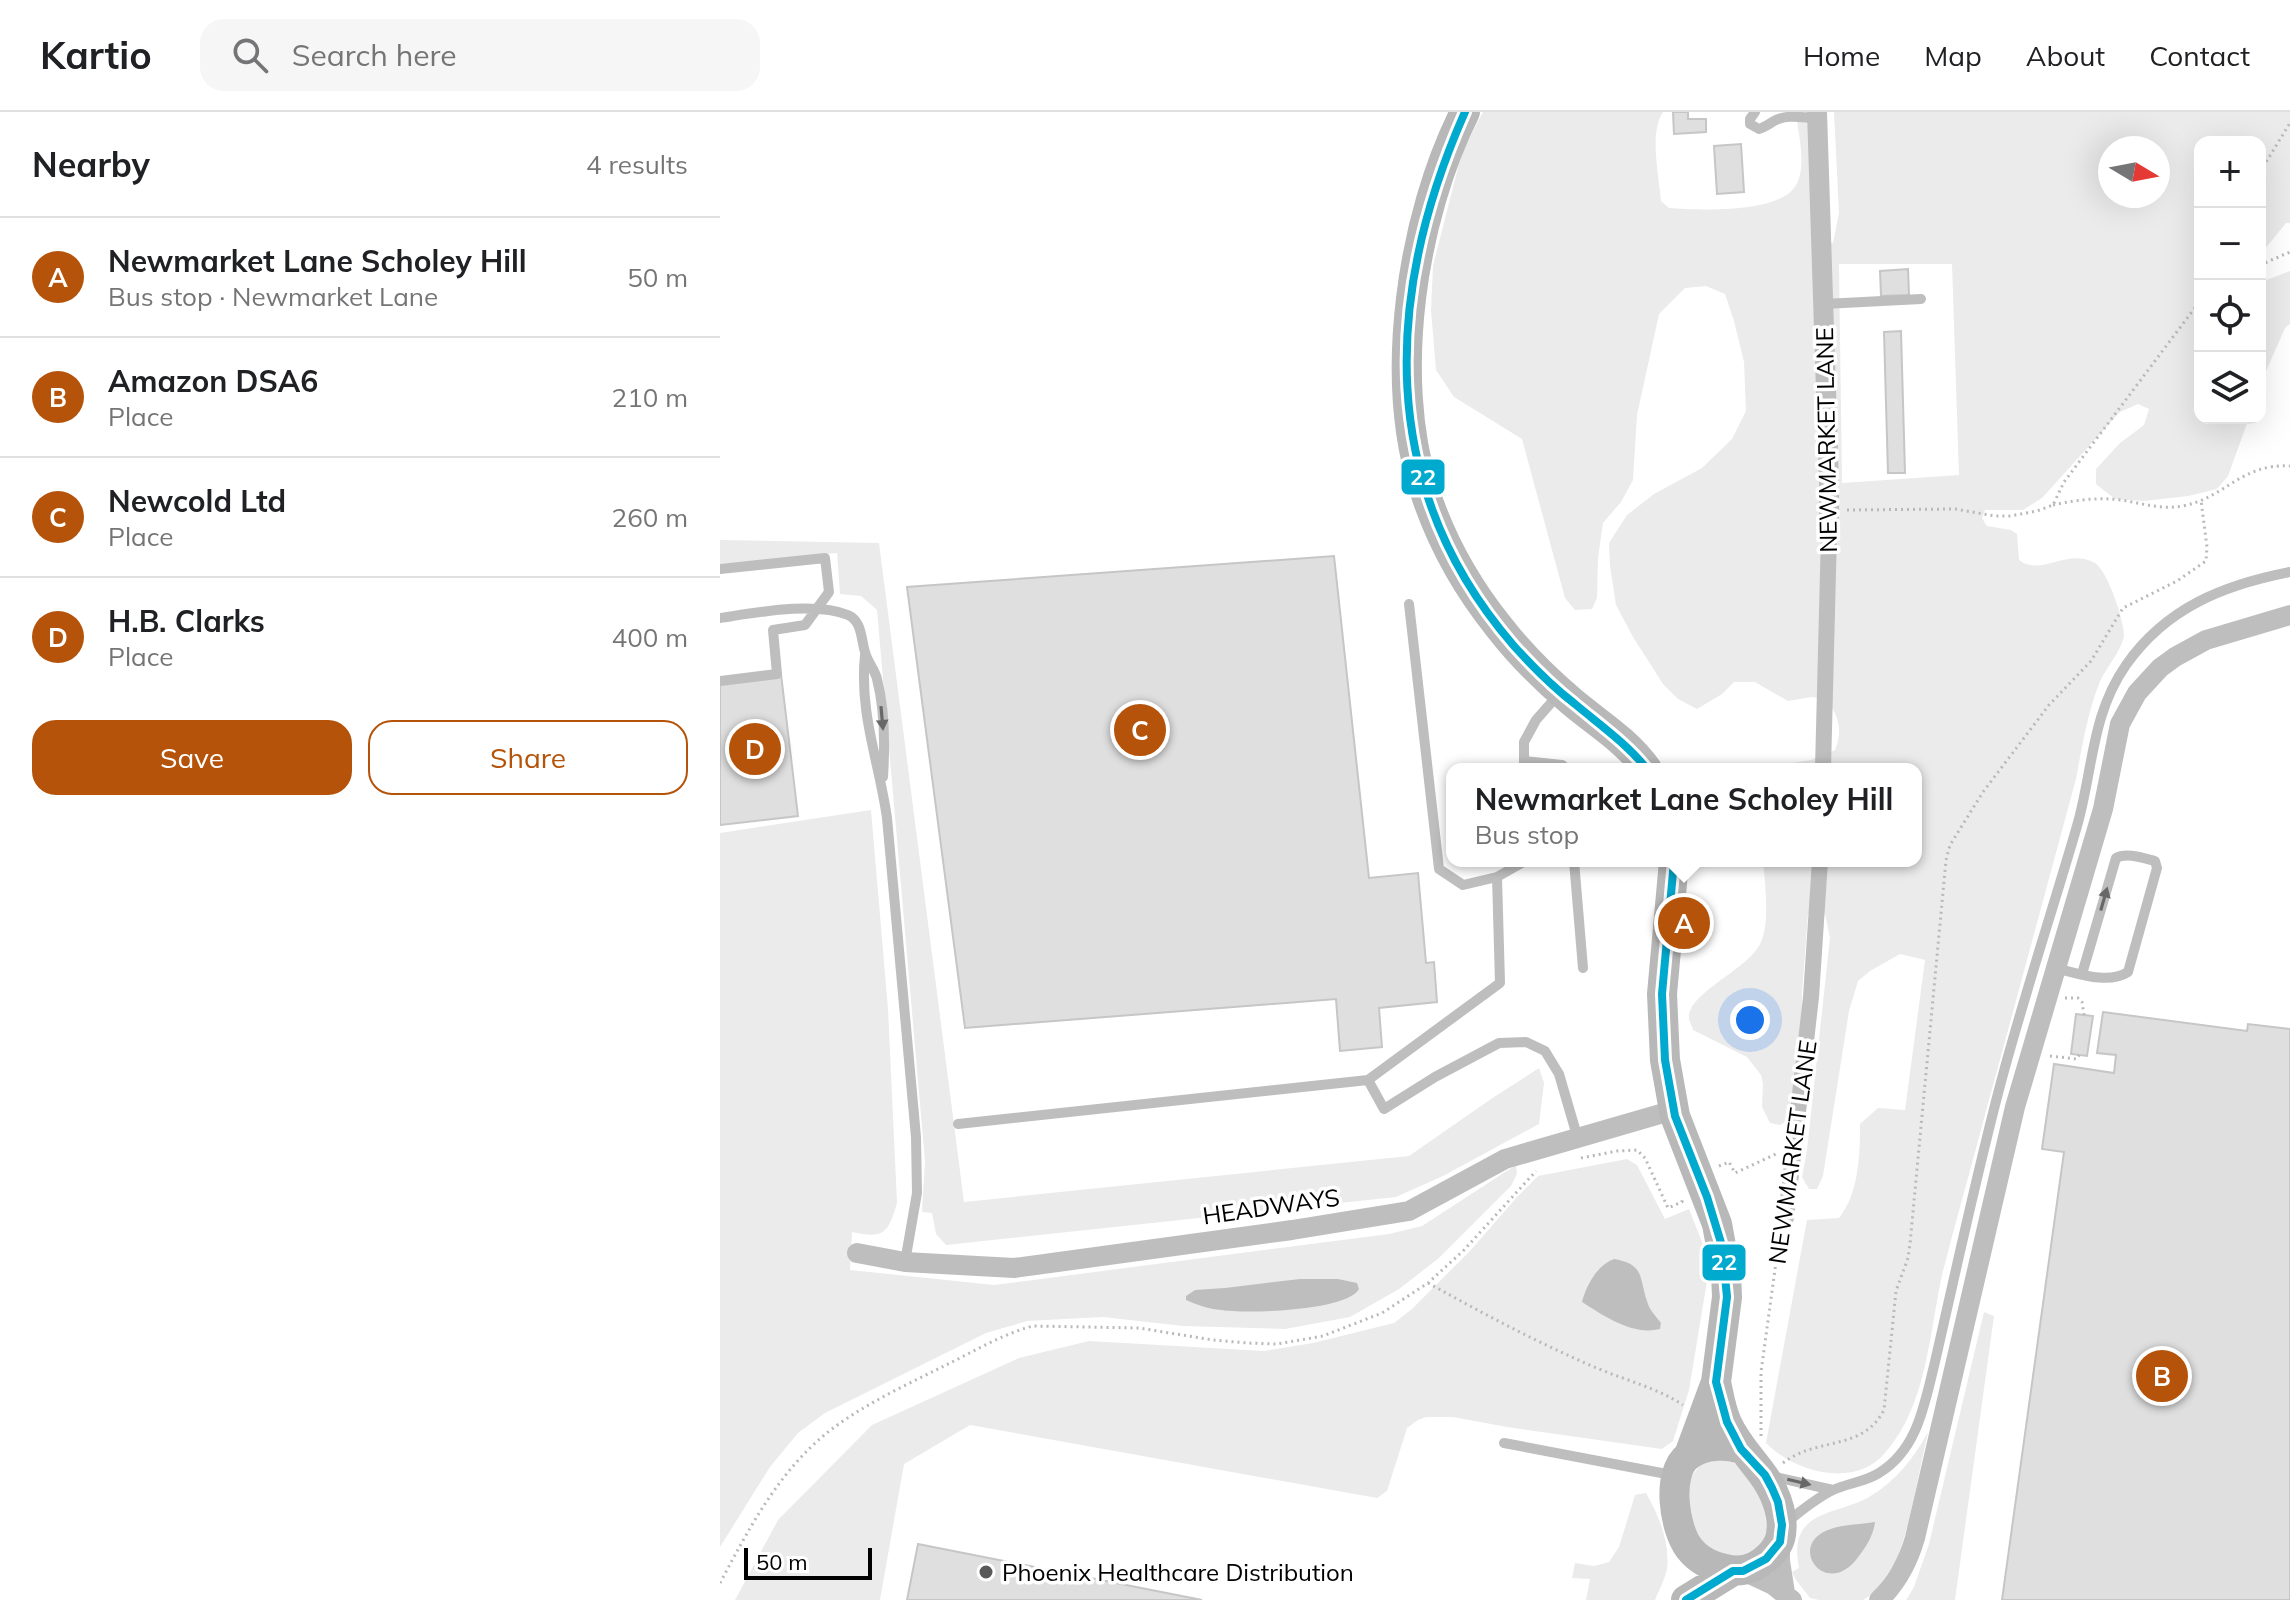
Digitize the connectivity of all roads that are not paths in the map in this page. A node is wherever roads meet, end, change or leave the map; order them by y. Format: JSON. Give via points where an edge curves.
{"nodes":[{"id":1,"x":1465,"y":112,"type":"edge"},
{"id":2,"x":1755,"y":112,"type":"edge"},
{"id":3,"x":1817,"y":115,"type":"edge"},
{"id":4,"x":1771,"y":116,"type":"edge"},
{"id":5,"x":1921,"y":299,"type":"dead end"},
{"id":6,"x":1824,"y":304,"type":"junction"},
{"id":7,"x":1829,"y":533,"type":"joint"},
{"id":8,"x":720,"y":569,"type":"edge"},
{"id":9,"x":2290,"y":572,"type":"edge"},
{"id":10,"x":1409,"y":604,"type":"dead end"},
{"id":11,"x":816,"y":609,"type":"junction"},
{"id":12,"x":2290,"y":615,"type":"edge"},
{"id":13,"x":720,"y":618,"type":"edge"},
{"id":14,"x":720,"y":681,"type":"edge"},
{"id":15,"x":1561,"y":692,"type":"junction"},
{"id":16,"x":1524,"y":763,"type":"edge"},
{"id":17,"x":1642,"y":763,"type":"edge"},
{"id":18,"x":1823,"y":763,"type":"edge"},
{"id":19,"x":1514,"y":867,"type":"edge"},
{"id":20,"x":1575,"y":867,"type":"edge"},
{"id":21,"x":1673,"y":867,"type":"edge"},
{"id":22,"x":1820,"y":867,"type":"edge"},
{"id":23,"x":1497,"y":877,"type":"junction"},
{"id":24,"x":1583,"y":968,"type":"dead end"},
{"id":25,"x":2055,"y":968,"type":"junction"},
{"id":26,"x":2082,"y":974,"type":"junction"},
{"id":27,"x":1368,"y":1080,"type":"junction"},
{"id":28,"x":1674,"y":1110,"type":"junction"},
{"id":29,"x":958,"y":1124,"type":"dead end"},
{"id":30,"x":1577,"y":1149,"type":"junction"},
{"id":31,"x":1786,"y":1218,"type":"road end"},
{"id":32,"x":857,"y":1253,"type":"dead end"},
{"id":33,"x":905,"y":1262,"type":"junction"},
{"id":34,"x":1716,"y":1382,"type":"junction"},
{"id":35,"x":1504,"y":1443,"type":"dead end"},
{"id":36,"x":1751,"y":1445,"type":"junction"},
{"id":37,"x":1683,"y":1466,"type":"junction"},
{"id":38,"x":1774,"y":1469,"type":"junction"},
{"id":39,"x":1833,"y":1490,"type":"junction"},
{"id":40,"x":1781,"y":1534,"type":"junction"},
{"id":41,"x":1688,"y":1547,"type":"junction"},
{"id":42,"x":1738,"y":1571,"type":"junction"},
{"id":43,"x":1789,"y":1597,"type":"edge"},
{"id":44,"x":1685,"y":1600,"type":"edge"},
{"id":45,"x":1879,"y":1600,"type":"edge"}],
"edges":[{"from":1,"to":15,"type":"main road","via":[[1431,202],[1414,280],[1407,372],[1414,446],[1435,519],[1461,572],[1500,628]]},
{"from":2,"to":4,"type":"lane","via":[[1750,124],[1759,129],[1769,126]]},
{"from":3,"to":4,"type":"lane"},
{"from":3,"to":6,"type":"street","name":"NEWMARKET LANE"},
{"from":5,"to":6,"type":"lane"},
{"from":6,"to":7,"type":"street","name":"NEWMARKET LANE"},
{"from":7,"to":18,"type":"street","name":"NEWMARKET LANE"},
{"from":8,"to":11,"type":"lane","via":[[825,558],[829,592]]},
{"from":9,"to":39,"type":"lane","via":[[2193,603],[2142,645],[2115,682],[2099,719],[2082,809],[2000,1087],[1923,1410],[1890,1466]]},
{"from":10,"to":23,"type":"lane","via":[[1439,869],[1463,885]]},
{"from":11,"to":13,"type":"lane"},
{"from":11,"to":14,"type":"lane","via":[[805,625],[773,630],[777,674]]},
{"from":11,"to":33,"type":"lane","via":[[854,618],[865,655],[869,735],[882,783],[900,938],[916,1137],[917,1193]]},
{"from":12,"to":25,"type":"street","via":[[2189,649],[2160,668],[2137,693],[2120,724],[2103,809]]},
{"from":15,"to":16,"type":"lane","via":[[1524,742]]},
{"from":15,"to":17,"type":"main road","via":[[1620,738]]},
{"from":19,"to":23,"type":"lane"},
{"from":20,"to":24,"type":"lane"},
{"from":21,"to":28,"type":"main road","via":[[1662,1023]]},
{"from":22,"to":31,"type":"street","name":"NEWMARKET LANE"},
{"from":23,"to":27,"type":"lane","via":[[1500,983]]},
{"from":25,"to":26,"type":"lane"},
{"from":25,"to":45,"type":"street","via":[[2015,1107],[1915,1538],[1903,1569]]},
{"from":26,"to":26,"type":"lane","one_way":true,"via":[[2116,858],[2155,861],[2128,972],[2115,977]]},
{"from":27,"to":29,"type":"lane"},
{"from":27,"to":30,"type":"lane","via":[[1384,1109],[1499,1043],[1526,1042],[1545,1051],[1559,1074]]},
{"from":28,"to":30,"type":"street","name":"HEADWAYS"},
{"from":28,"to":34,"type":"main road","via":[[1722,1246],[1726,1311]]},
{"from":30,"to":33,"type":"street","name":"HEADWAYS","via":[[1505,1159],[1409,1211],[1014,1268]]},
{"from":32,"to":33,"type":"street","name":"HEADWAYS"},
{"from":34,"to":36,"type":"main road","via":[[1727,1422]]},
{"from":34,"to":37,"type":"main road"},
{"from":35,"to":37,"type":"lane"},
{"from":36,"to":37,"type":"main road","via":[[1717,1446]]},
{"from":36,"to":38,"type":"main road"},
{"from":37,"to":41,"type":"main road","via":[[1674,1490],[1675,1507]]},
{"from":38,"to":39,"type":"lane","one_way":true},
{"from":38,"to":40,"type":"main road"},
{"from":39,"to":40,"type":"lane"},
{"from":40,"to":42,"type":"main road","via":[[1766,1559]]},
{"from":40,"to":43,"type":"street","via":[[1780,1561]]},
{"from":41,"to":42,"type":"main road","via":[[1706,1563]]},
{"from":41,"to":44,"type":"main road"},
{"from":42,"to":43,"type":"street"},
{"from":42,"to":44,"type":"main road"}]}
